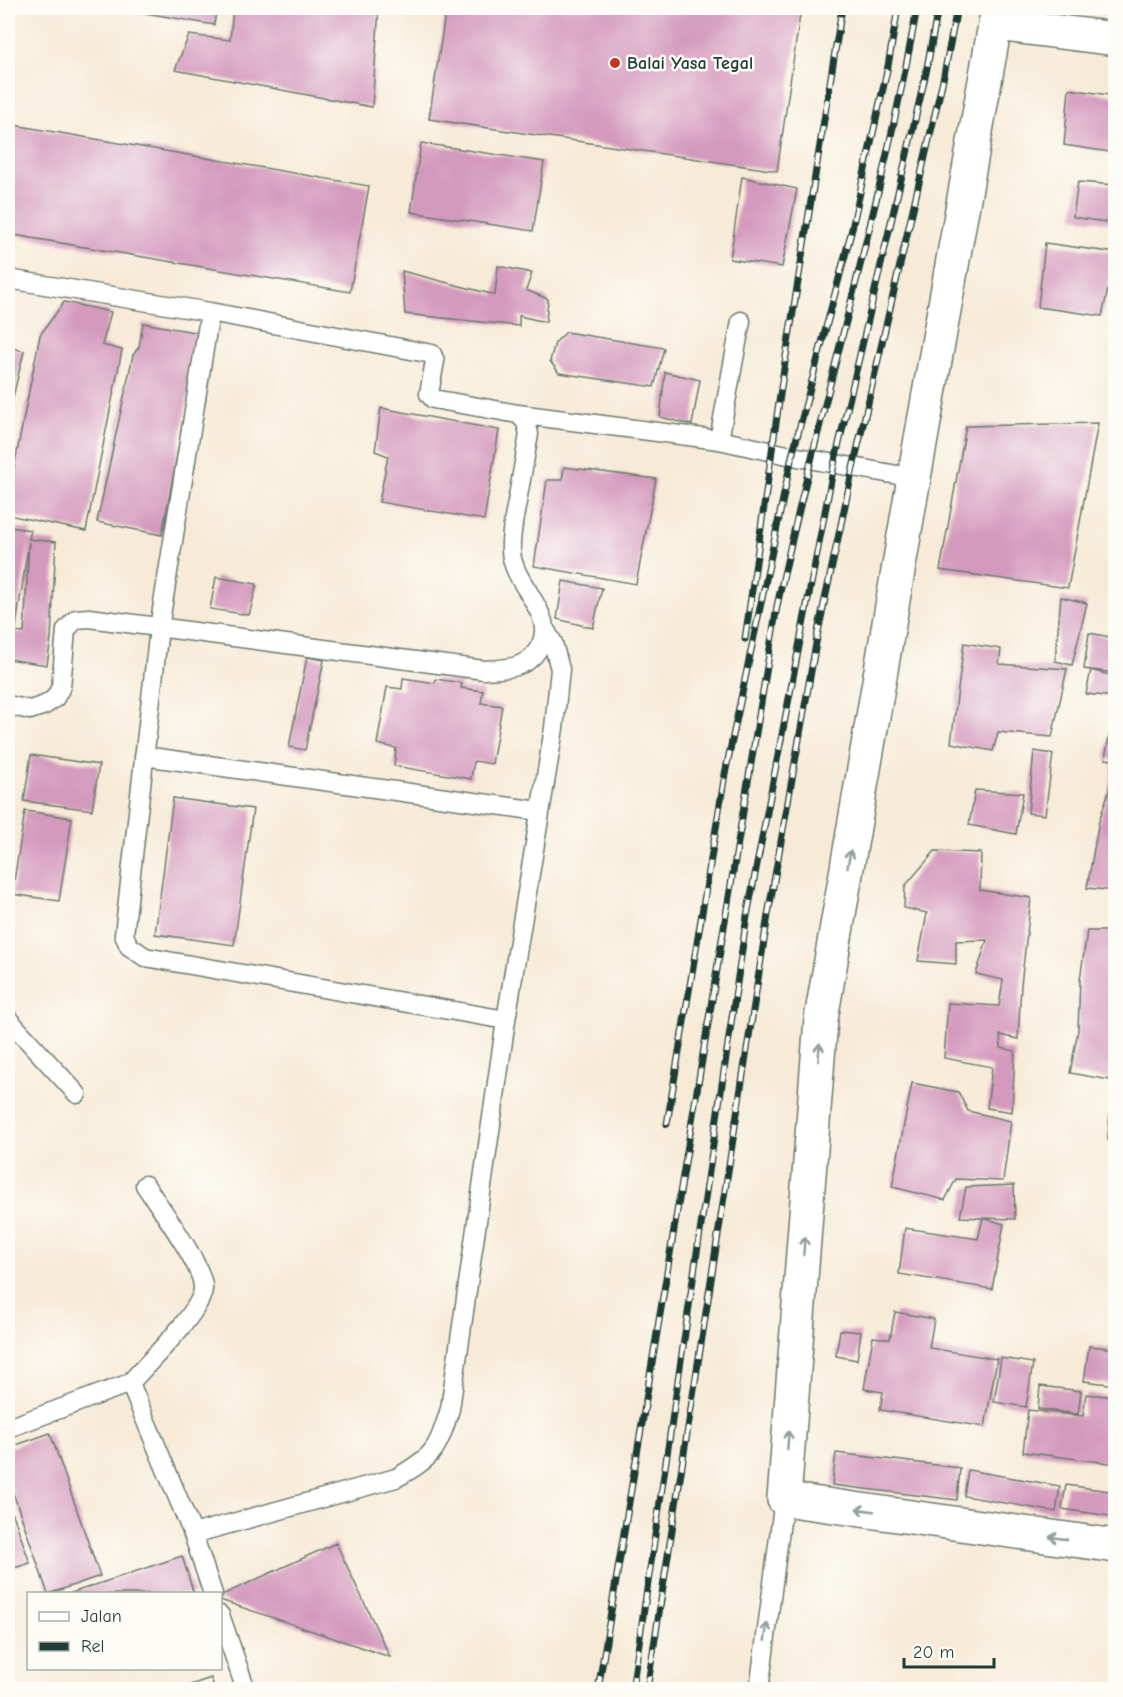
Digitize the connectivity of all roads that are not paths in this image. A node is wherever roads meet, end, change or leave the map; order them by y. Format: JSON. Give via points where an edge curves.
{"nodes":[{"id":1,"x":997,"y":16,"type":"edge"},
{"id":2,"x":1116,"y":39,"type":"edge"},
{"id":3,"x":8,"y":279,"type":"edge"},
{"id":4,"x":210,"y":312,"type":"junction"},
{"id":5,"x":741,"y":321,"type":"dead end"},
{"id":6,"x":518,"y":414,"type":"junction"},
{"id":7,"x":720,"y":440,"type":"junction"},
{"id":8,"x":914,"y":478,"type":"junction"},
{"id":9,"x":159,"y":628,"type":"junction"},
{"id":10,"x":545,"y":629,"type":"junction"},
{"id":11,"x":8,"y":705,"type":"edge"},
{"id":12,"x":144,"y":756,"type":"junction"},
{"id":13,"x":539,"y":811,"type":"junction"},
{"id":14,"x":8,"y":1020,"type":"edge"},
{"id":15,"x":506,"y":1020,"type":"junction"},
{"id":16,"x":77,"y":1094,"type":"dead end"},
{"id":17,"x":145,"y":1185,"type":"dead end"},
{"id":18,"x":130,"y":1383,"type":"junction"},
{"id":19,"x":8,"y":1428,"type":"edge"},
{"id":20,"x":784,"y":1499,"type":"junction"},
{"id":21,"x":193,"y":1534,"type":"junction"},
{"id":22,"x":1116,"y":1546,"type":"edge"},
{"id":23,"x":213,"y":1592,"type":"edge"},
{"id":24,"x":222,"y":1621,"type":"edge"},
{"id":25,"x":246,"y":1689,"type":"edge"},
{"id":26,"x":759,"y":1689,"type":"edge"}],
"edges":[{"from":1,"to":2,"type":"street"},
{"from":1,"to":8,"type":"street"},
{"from":3,"to":4,"type":"lane"},
{"from":4,"to":6,"type":"lane","via":[[432,354],[435,361],[429,394],[434,399]]},
{"from":4,"to":9,"type":"lane"},
{"from":5,"to":7,"type":"lane"},
{"from":6,"to":7,"type":"lane"},
{"from":6,"to":10,"type":"lane","via":[[526,422],[529,434],[511,554],[517,575],[544,620]]},
{"from":7,"to":8,"type":"lane"},
{"from":20,"to":8,"type":"street","one_way":true,"via":[[822,1019]]},
{"from":9,"to":10,"type":"lane","via":[[484,669],[508,669],[522,664],[542,645]]},
{"from":9,"to":11,"type":"lane","via":[[89,618],[76,620],[66,630],[61,687],[55,698],[30,710]]},
{"from":9,"to":12,"type":"lane"},
{"from":10,"to":13,"type":"lane","via":[[560,669]]},
{"from":12,"to":13,"type":"lane"},
{"from":12,"to":15,"type":"lane","via":[[124,935],[129,946],[145,957]]},
{"from":13,"to":15,"type":"lane"},
{"from":14,"to":16,"type":"lane"},
{"from":15,"to":21,"type":"lane","via":[[450,1409],[440,1442],[420,1465],[396,1478]]},
{"from":17,"to":18,"type":"lane","via":[[198,1266],[204,1287],[199,1305]]},
{"from":18,"to":19,"type":"lane"},
{"from":18,"to":21,"type":"lane"},
{"from":22,"to":20,"type":"street","one_way":true},
{"from":26,"to":20,"type":"lane","one_way":true},
{"from":21,"to":23,"type":"lane"},
{"from":24,"to":25,"type":"lane"}]}
